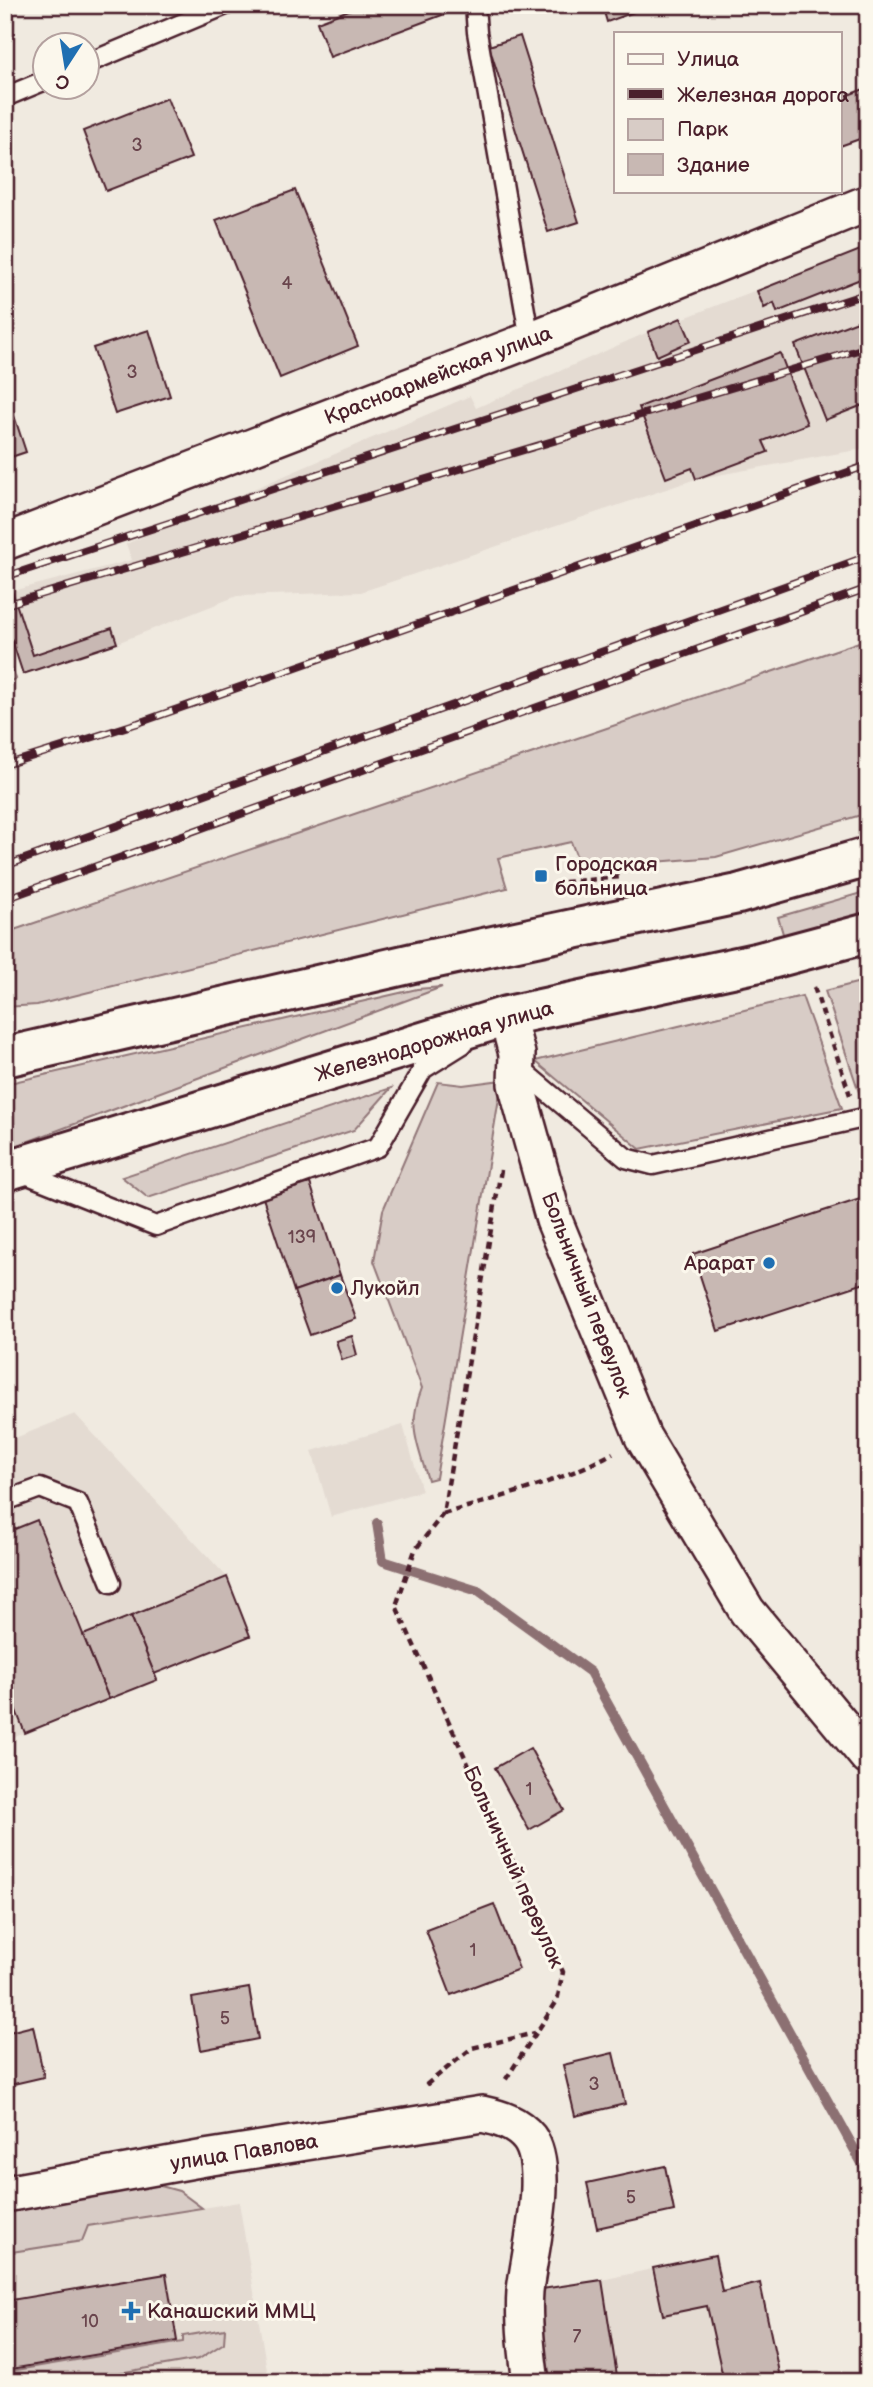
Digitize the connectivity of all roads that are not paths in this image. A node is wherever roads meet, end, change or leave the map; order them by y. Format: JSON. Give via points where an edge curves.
{"nodes":[{"id":1,"x":475,"y":5,"type":"edge"},
{"id":2,"x":221,"y":6,"type":"edge"},
{"id":3,"x":102,"y":57,"type":"edge"},
{"id":4,"x":32,"y":86,"type":"edge"},
{"id":5,"x":5,"y":97,"type":"edge"},
{"id":6,"x":868,"y":203,"type":"edge"},
{"id":7,"x":530,"y":340,"type":"junction"},
{"id":8,"x":5,"y":542,"type":"edge"},
{"id":9,"x":868,"y":857,"type":"edge"},
{"id":10,"x":868,"y":933,"type":"edge"},
{"id":11,"x":507,"y":1016,"type":"junction"},
{"id":12,"x":5,"y":1057,"type":"edge"},
{"id":13,"x":518,"y":1067,"type":"junction"},
{"id":14,"x":863,"y":1118,"type":"edge"},
{"id":15,"x":8,"y":1170,"type":"edge"},
{"id":16,"x":5,"y":1501,"type":"edge"},
{"id":17,"x":111,"y":1583,"type":"dead end"},
{"id":18,"x":868,"y":1758,"type":"edge"},
{"id":19,"x":5,"y":2194,"type":"edge"},
{"id":20,"x":531,"y":2382,"type":"edge"}],
"edges":[{"from":1,"to":7,"type":"lane"},
{"from":2,"to":3,"type":"lane"},
{"from":4,"to":5,"type":"lane"},
{"from":6,"to":7,"type":"street","name":"Красноармейская улица"},
{"from":7,"to":8,"type":"street","name":"Красноармейская улица"},
{"from":9,"to":12,"type":"main road","via":[[738,894]]},
{"from":10,"to":11,"type":"main road","name":"Железнодорожная улица","via":[[760,962]]},
{"from":11,"to":13,"type":"street","name":"Больничный переулок"},
{"from":11,"to":15,"type":"main road","name":"Железнодорожная улица"},
{"from":11,"to":15,"type":"lane","via":[[423,1069],[378,1147],[156,1226]]},
{"from":13,"to":14,"type":"lane","via":[[626,1158],[653,1165]]},
{"from":13,"to":18,"type":"street","name":"Больничный переулок","via":[[516,1084],[554,1220],[643,1437],[747,1611]]},
{"from":16,"to":17,"type":"lane","via":[[40,1488],[78,1503]]},
{"from":19,"to":20,"type":"street","name":"улица Павлова","via":[[482,2114],[508,2120],[529,2138],[539,2162],[525,2293]]}]}
